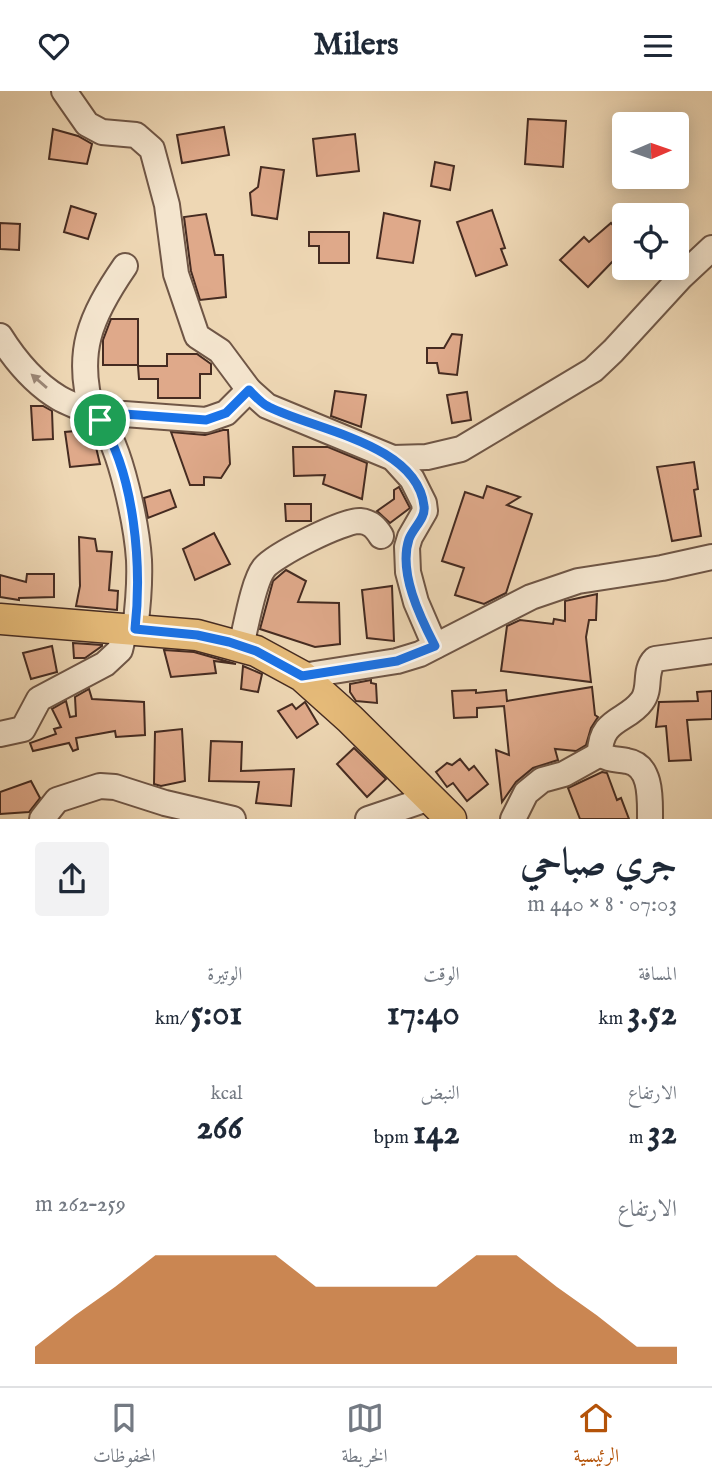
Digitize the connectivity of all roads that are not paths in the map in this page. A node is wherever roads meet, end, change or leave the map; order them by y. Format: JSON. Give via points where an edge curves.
{"nodes":[{"id":1,"x":64,"y":91,"type":"edge"},
{"id":2,"x":712,"y":248,"type":"edge"},
{"id":3,"x":125,"y":266,"type":"dead end"},
{"id":4,"x":0,"y":336,"type":"edge"},
{"id":5,"x":249,"y":390,"type":"junction"},
{"id":6,"x":96,"y":418,"type":"junction"},
{"id":7,"x":393,"y":458,"type":"junction"},
{"id":8,"x":381,"y":536,"type":"dead end"},
{"id":9,"x":712,"y":557,"type":"edge"},
{"id":10,"x":0,"y":619,"type":"edge"},
{"id":11,"x":130,"y":629,"type":"junction"},
{"id":12,"x":241,"y":646,"type":"junction"},
{"id":13,"x":435,"y":646,"type":"junction"},
{"id":14,"x":712,"y":651,"type":"edge"},
{"id":15,"x":302,"y":676,"type":"junction"},
{"id":16,"x":0,"y":734,"type":"edge"},
{"id":17,"x":600,"y":754,"type":"junction"},
{"id":18,"x":430,"y":798,"type":"junction"},
{"id":19,"x":42,"y":819,"type":"edge"},
{"id":20,"x":233,"y":819,"type":"edge"},
{"id":21,"x":368,"y":819,"type":"edge"},
{"id":22,"x":451,"y":819,"type":"edge"},
{"id":23,"x":513,"y":819,"type":"edge"},
{"id":24,"x":650,"y":819,"type":"edge"}],
"edges":[{"from":1,"to":5,"type":"street","via":[[87,124],[102,132],[136,135],[152,149],[167,205],[176,274],[197,336],[220,351]]},
{"from":2,"to":7,"type":"street","via":[[593,370],[461,449]]},
{"from":3,"to":6,"type":"street","via":[[101,300],[87,339],[84,370]]},
{"from":6,"to":4,"type":"street","one_way":true,"via":[[38,381],[17,362]]},
{"from":5,"to":6,"type":"street","via":[[226,413],[206,420],[124,414]]},
{"from":5,"to":7,"type":"street","via":[[267,407]]},
{"from":6,"to":11,"type":"street","via":[[116,452],[139,558]]},
{"from":7,"to":13,"type":"street","via":[[412,479],[424,503],[425,511],[407,547],[408,572]]},
{"from":8,"to":12,"type":"street","via":[[375,526],[349,522],[265,567],[257,581]]},
{"from":9,"to":13,"type":"street","via":[[553,588]]},
{"from":10,"to":11,"type":"main road"},
{"from":11,"to":12,"type":"main road","via":[[197,635]]},
{"from":11,"to":16,"type":"street","via":[[120,650],[106,664],[38,699],[23,729]]},
{"from":12,"to":15,"type":"main road"},
{"from":13,"to":15,"type":"street","via":[[397,661]]},
{"from":14,"to":17,"type":"street","via":[[655,659],[648,669],[644,697],[609,727],[600,742]]},
{"from":15,"to":18,"type":"main road"},
{"from":17,"to":23,"type":"street","via":[[542,780],[526,793]]},
{"from":17,"to":24,"type":"street","via":[[632,761],[641,768],[648,784]]},
{"from":18,"to":21,"type":"street"},
{"from":18,"to":22,"type":"main road"},
{"from":19,"to":20,"type":"street","via":[[57,800],[100,786]]}]}
